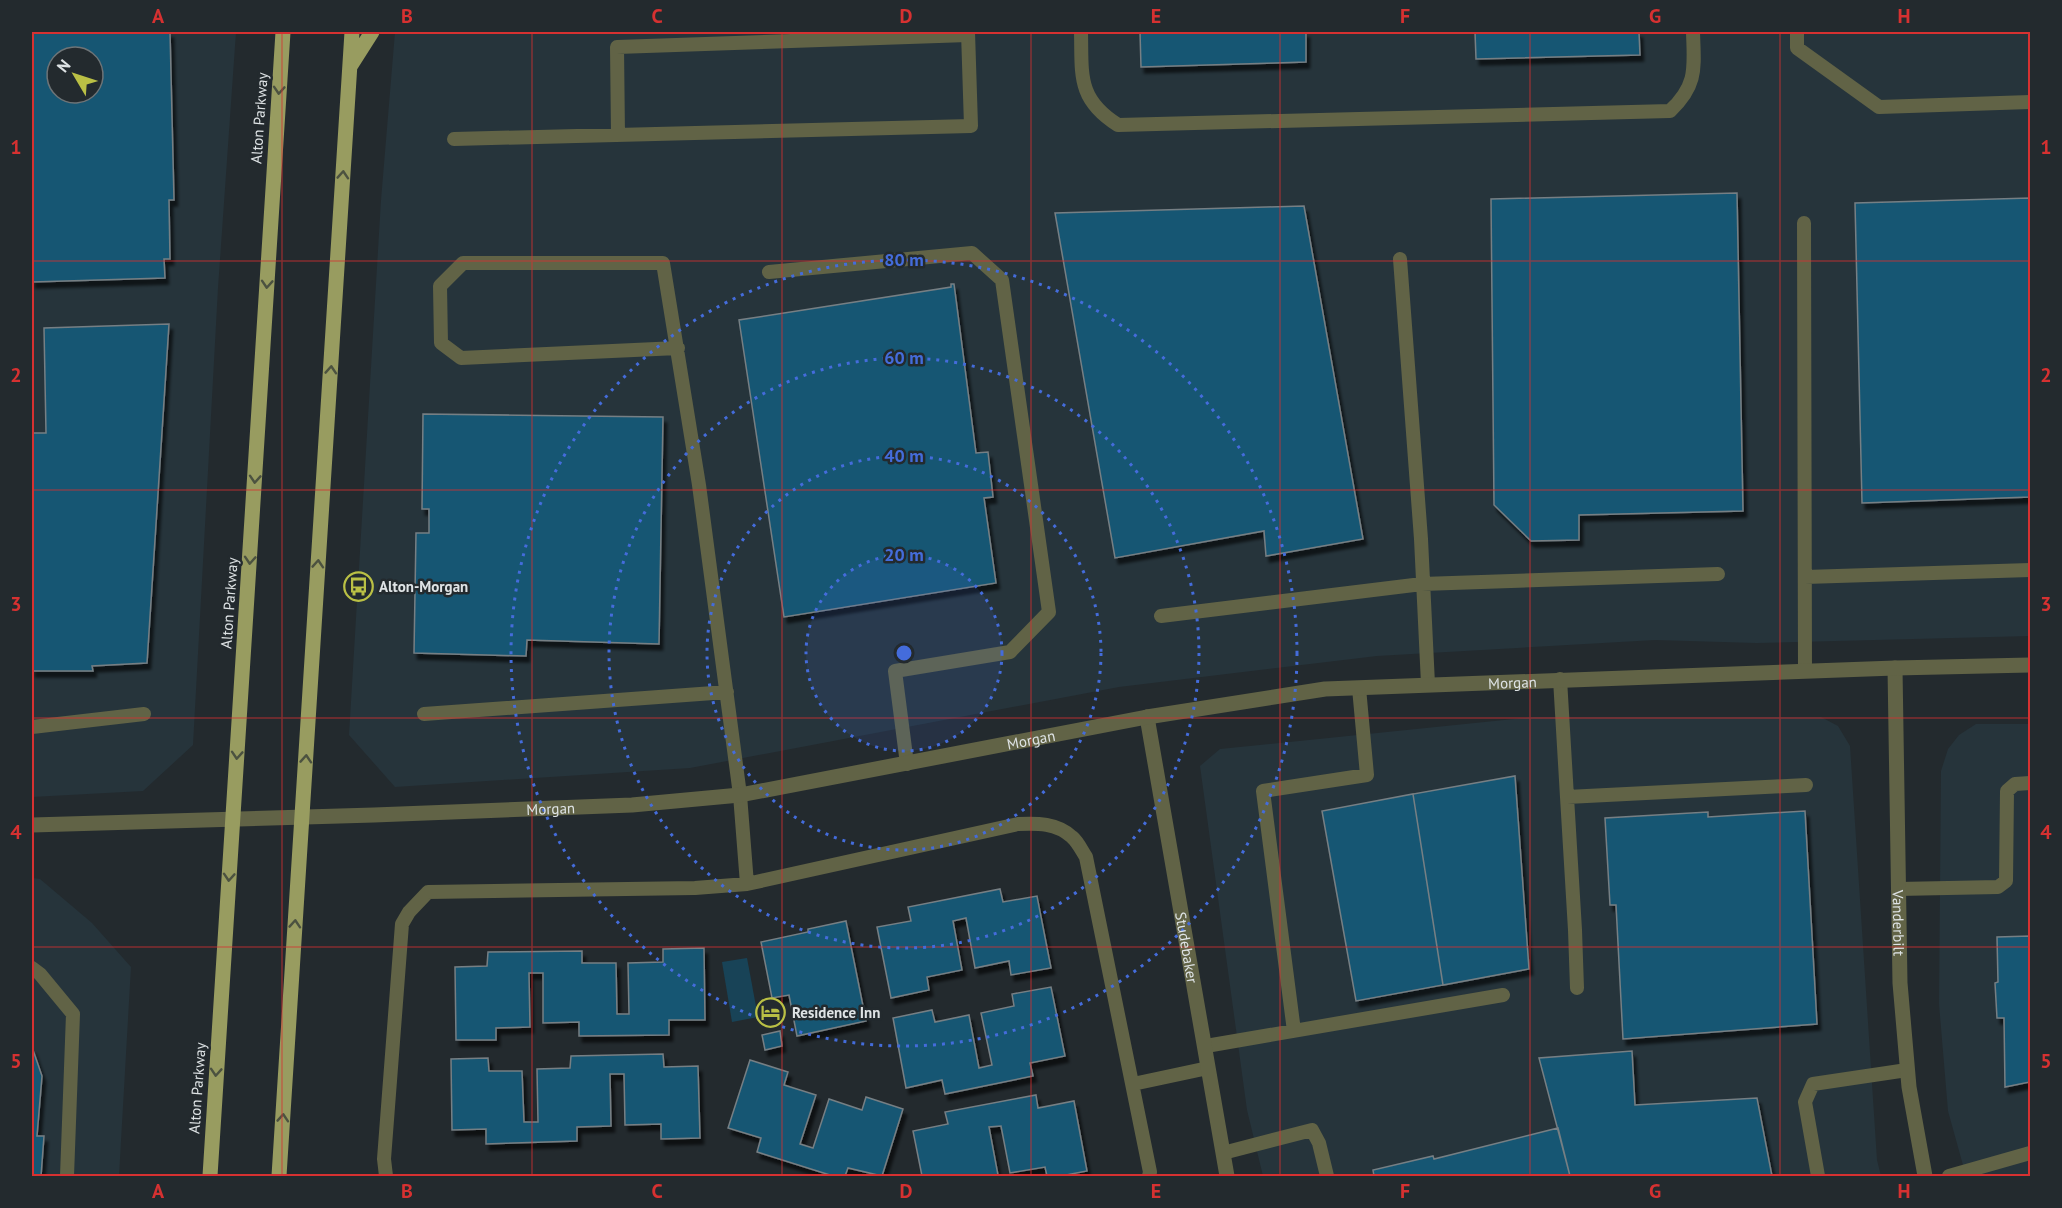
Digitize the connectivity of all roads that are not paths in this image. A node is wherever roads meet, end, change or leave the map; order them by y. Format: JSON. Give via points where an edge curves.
{"nodes":[{"id":1,"x":283,"y":32,"type":"edge"},
{"id":2,"x":352,"y":32,"type":"edge"},
{"id":3,"x":372,"y":32,"type":"edge"},
{"id":4,"x":1081,"y":32,"type":"edge"},
{"id":5,"x":1693,"y":32,"type":"edge"},
{"id":6,"x":1797,"y":32,"type":"edge"},
{"id":7,"x":968,"y":33,"type":"edge"},
{"id":8,"x":350,"y":67,"type":"junction"},
{"id":9,"x":2031,"y":102,"type":"edge"},
{"id":10,"x":618,"y":135,"type":"junction"},
{"id":11,"x":454,"y":139,"type":"dead end"},
{"id":12,"x":1804,"y":223,"type":"dead end"},
{"id":13,"x":1400,"y":259,"type":"dead end"},
{"id":14,"x":769,"y":272,"type":"dead end"},
{"id":15,"x":678,"y":348,"type":"junction"},
{"id":16,"x":2031,"y":570,"type":"edge"},
{"id":17,"x":1719,"y":574,"type":"dead end"},
{"id":18,"x":1805,"y":577,"type":"junction"},
{"id":19,"x":1422,"y":584,"type":"junction"},
{"id":20,"x":1161,"y":616,"type":"dead end"},
{"id":21,"x":2031,"y":665,"type":"edge"},
{"id":22,"x":1895,"y":668,"type":"junction"},
{"id":23,"x":1805,"y":671,"type":"junction"},
{"id":24,"x":1560,"y":680,"type":"junction"},
{"id":25,"x":1428,"y":684,"type":"junction"},
{"id":26,"x":1359,"y":687,"type":"junction"},
{"id":27,"x":727,"y":692,"type":"junction"},
{"id":28,"x":144,"y":714,"type":"dead end"},
{"id":29,"x":424,"y":714,"type":"dead end"},
{"id":30,"x":1147,"y":717,"type":"junction"},
{"id":31,"x":32,"y":727,"type":"edge"},
{"id":32,"x":907,"y":764,"type":"junction"},
{"id":33,"x":2031,"y":783,"type":"edge"},
{"id":34,"x":1806,"y":785,"type":"dead end"},
{"id":35,"x":740,"y":795,"type":"junction"},
{"id":36,"x":1567,"y":796,"type":"junction"},
{"id":37,"x":302,"y":817,"type":"junction"},
{"id":38,"x":233,"y":819,"type":"junction"},
{"id":39,"x":32,"y":825,"type":"edge"},
{"id":40,"x":747,"y":884,"type":"junction"},
{"id":41,"x":1898,"y":889,"type":"junction"},
{"id":42,"x":32,"y":968,"type":"edge"},
{"id":43,"x":1577,"y":988,"type":"dead end"},
{"id":44,"x":1503,"y":995,"type":"dead end"},
{"id":45,"x":1294,"y":1031,"type":"junction"},
{"id":46,"x":1206,"y":1046,"type":"junction"},
{"id":47,"x":1208,"y":1068,"type":"junction"},
{"id":48,"x":1907,"y":1070,"type":"junction"},
{"id":49,"x":1133,"y":1084,"type":"junction"},
{"id":50,"x":1223,"y":1153,"type":"junction"},
{"id":51,"x":2031,"y":1153,"type":"edge"},
{"id":52,"x":67,"y":1176,"type":"edge"},
{"id":53,"x":210,"y":1176,"type":"edge"},
{"id":54,"x":279,"y":1176,"type":"edge"},
{"id":55,"x":386,"y":1176,"type":"edge"},
{"id":56,"x":1149,"y":1176,"type":"edge"},
{"id":57,"x":1227,"y":1176,"type":"edge"},
{"id":58,"x":1327,"y":1176,"type":"edge"},
{"id":59,"x":1818,"y":1176,"type":"edge"},
{"id":60,"x":1925,"y":1176,"type":"edge"},
{"id":61,"x":1949,"y":1176,"type":"edge"}],
"edges":[{"from":1,"to":38,"type":"main road","name":"Alton Parkway","one_way":true},
{"from":2,"to":8,"type":"main road"},
{"from":3,"to":8,"type":"main road"},
{"from":4,"to":5,"type":"lane","via":[[1086,92],[1096,108],[1118,125],[1670,111],[1690,85],[1694,68]]},
{"from":6,"to":9,"type":"lane","via":[[1797,48],[1879,107]]},
{"from":7,"to":10,"type":"lane","via":[[617,47]]},
{"from":7,"to":10,"type":"lane","via":[[971,126]]},
{"from":37,"to":8,"type":"main road","one_way":true},
{"from":10,"to":11,"type":"lane"},
{"from":12,"to":18,"type":"lane"},
{"from":13,"to":19,"type":"lane"},
{"from":14,"to":32,"type":"lane","via":[[972,253],[1002,280],[1049,612],[1010,652],[895,671]]},
{"from":15,"to":15,"type":"lane","via":[[663,263],[463,263],[440,286],[441,343],[460,358]]},
{"from":15,"to":27,"type":"lane"},
{"from":16,"to":18,"type":"lane"},
{"from":17,"to":19,"type":"lane"},
{"from":18,"to":23,"type":"lane"},
{"from":19,"to":20,"type":"lane"},
{"from":19,"to":25,"type":"lane"},
{"from":21,"to":22,"type":"street","name":"Morgan"},
{"from":22,"to":23,"type":"street","name":"Morgan"},
{"from":22,"to":41,"type":"street","name":"Vanderbilt"},
{"from":23,"to":24,"type":"street","name":"Morgan"},
{"from":24,"to":25,"type":"street","name":"Morgan"},
{"from":24,"to":36,"type":"lane"},
{"from":25,"to":26,"type":"street","name":"Morgan"},
{"from":26,"to":30,"type":"street","name":"Morgan"},
{"from":26,"to":45,"type":"lane","via":[[1367,775],[1263,791]]},
{"from":27,"to":29,"type":"lane"},
{"from":27,"to":35,"type":"lane"},
{"from":28,"to":31,"type":"lane"},
{"from":30,"to":32,"type":"street","name":"Morgan"},
{"from":30,"to":46,"type":"street","name":"Studebaker"},
{"from":32,"to":35,"type":"street","name":"Morgan"},
{"from":33,"to":41,"type":"lane","via":[[2014,784],[2007,791],[2006,881],[1998,887]]},
{"from":34,"to":36,"type":"lane"},
{"from":35,"to":37,"type":"street","name":"Morgan","via":[[620,805]]},
{"from":35,"to":40,"type":"lane"},
{"from":36,"to":43,"type":"lane"},
{"from":37,"to":38,"type":"street","name":"Morgan"},
{"from":54,"to":37,"type":"main road","one_way":true},
{"from":38,"to":39,"type":"street","name":"Morgan"},
{"from":38,"to":53,"type":"main road","name":"Alton Parkway","one_way":true},
{"from":40,"to":49,"type":"lane","via":[[1018,824],[1052,826],[1072,837],[1086,857]]},
{"from":40,"to":55,"type":"lane","via":[[428,892],[402,924],[384,1159]]},
{"from":41,"to":48,"type":"street","name":"Vanderbilt"},
{"from":42,"to":52,"type":"lane","via":[[73,1014]]},
{"from":44,"to":45,"type":"lane"},
{"from":45,"to":46,"type":"lane"},
{"from":46,"to":47,"type":"street","name":"Studebaker"},
{"from":47,"to":49,"type":"lane"},
{"from":47,"to":50,"type":"street","name":"Studebaker"},
{"from":48,"to":59,"type":"lane","via":[[1813,1084],[1805,1102]]},
{"from":48,"to":60,"type":"street","name":"Vanderbilt"},
{"from":49,"to":56,"type":"lane"},
{"from":50,"to":57,"type":"street","name":"Studebaker"},
{"from":50,"to":58,"type":"lane","via":[[1312,1131]]},
{"from":51,"to":61,"type":"lane"}]}
